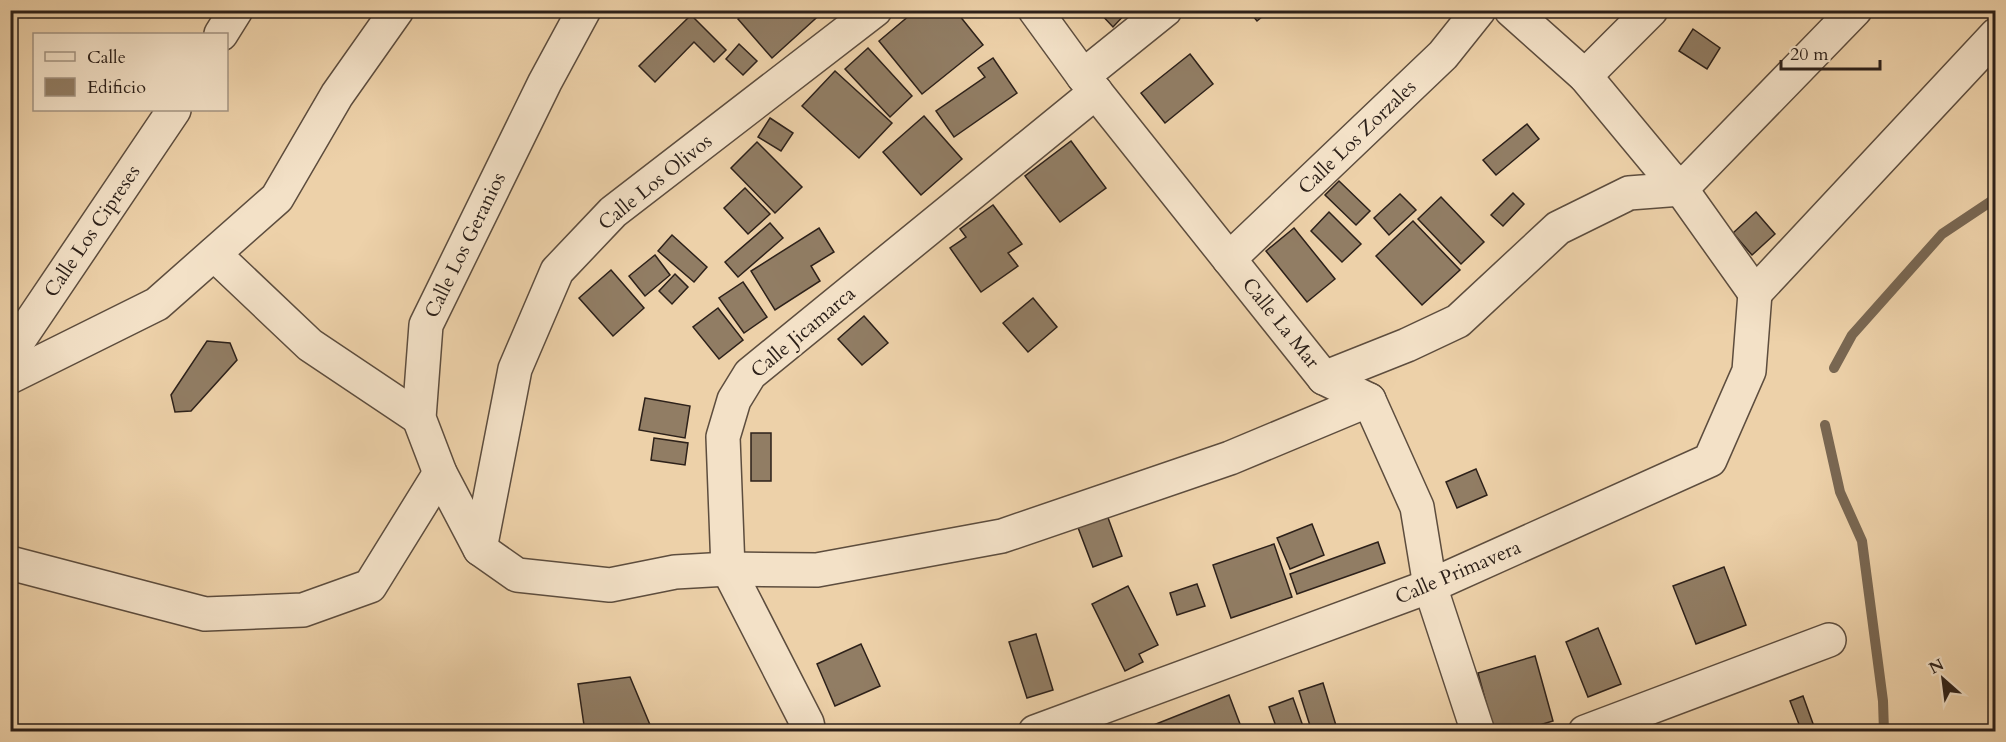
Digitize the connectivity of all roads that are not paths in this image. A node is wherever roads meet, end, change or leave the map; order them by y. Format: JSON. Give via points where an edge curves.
{"nodes":[{"id":1,"x":236,"y":10,"type":"edge"},
{"id":2,"x":397,"y":10,"type":"edge"},
{"id":3,"x":584,"y":10,"type":"edge"},
{"id":4,"x":875,"y":10,"type":"edge"},
{"id":5,"x":1035,"y":10,"type":"edge"},
{"id":6,"x":1165,"y":10,"type":"edge"},
{"id":7,"x":1479,"y":10,"type":"edge"},
{"id":8,"x":1511,"y":10,"type":"edge"},
{"id":9,"x":1651,"y":10,"type":"edge"},
{"id":10,"x":1855,"y":10,"type":"edge"},
{"id":11,"x":222,"y":33,"type":"edge"},
{"id":12,"x":1995,"y":35,"type":"edge"},
{"id":13,"x":1585,"y":76,"type":"junction"},
{"id":14,"x":1089,"y":84,"type":"junction"},
{"id":15,"x":173,"y":111,"type":"edge"},
{"id":16,"x":1681,"y":189,"type":"junction"},
{"id":17,"x":214,"y":254,"type":"junction"},
{"id":18,"x":1229,"y":258,"type":"junction"},
{"id":19,"x":1755,"y":293,"type":"junction"},
{"id":20,"x":10,"y":353,"type":"edge"},
{"id":21,"x":10,"y":377,"type":"edge"},
{"id":22,"x":1324,"y":378,"type":"junction"},
{"id":23,"x":1369,"y":400,"type":"junction"},
{"id":24,"x":419,"y":418,"type":"junction"},
{"id":25,"x":440,"y":473,"type":"junction"},
{"id":26,"x":480,"y":549,"type":"junction"},
{"id":27,"x":10,"y":563,"type":"edge"},
{"id":28,"x":728,"y":570,"type":"junction"},
{"id":29,"x":1430,"y":586,"type":"junction"},
{"id":30,"x":1830,"y":640,"type":"dead end"},
{"id":31,"x":809,"y":732,"type":"edge"},
{"id":32,"x":1035,"y":732,"type":"edge"},
{"id":33,"x":1478,"y":732,"type":"edge"},
{"id":34,"x":1585,"y":732,"type":"edge"}],
"edges":[{"from":1,"to":11,"type":"street"},
{"from":2,"to":17,"type":"street","via":[[337,95],[277,198]]},
{"from":3,"to":24,"type":"street","name":"Calle Los Geranios","via":[[426,325]]},
{"from":4,"to":26,"type":"street","name":"Calle Los Olivos","via":[[613,212],[557,271],[515,369]]},
{"from":5,"to":14,"type":"street","name":"Calle La Mar"},
{"from":6,"to":14,"type":"street","name":"Calle Jicamarca"},
{"from":7,"to":18,"type":"street","name":"Calle Los Zorzales","via":[[1443,55]]},
{"from":8,"to":13,"type":"street"},
{"from":9,"to":13,"type":"street"},
{"from":10,"to":16,"type":"street"},
{"from":12,"to":19,"type":"street"},
{"from":13,"to":16,"type":"street"},
{"from":14,"to":18,"type":"street","name":"Calle La Mar"},
{"from":14,"to":28,"type":"street","name":"Calle Jicamarca","via":[[750,374],[734,400],[723,437]]},
{"from":15,"to":20,"type":"street","name":"Calle Los Cipreses"},
{"from":16,"to":19,"type":"street"},
{"from":16,"to":22,"type":"street","via":[[1629,193],[1558,228],[1458,321]]},
{"from":17,"to":21,"type":"street","via":[[158,304]]},
{"from":17,"to":24,"type":"street","via":[[310,345]]},
{"from":18,"to":22,"type":"street","name":"Calle La Mar"},
{"from":19,"to":29,"type":"street","name":"Calle Primavera","via":[[1749,371],[1710,460]]},
{"from":22,"to":23,"type":"street","name":"Calle La Mar"},
{"from":23,"to":28,"type":"street","via":[[1230,458],[1002,536],[818,570]]},
{"from":23,"to":29,"type":"street","via":[[1417,507]]},
{"from":24,"to":25,"type":"street","name":"Calle Los Geranios"},
{"from":25,"to":26,"type":"street","name":"Calle Los Geranios"},
{"from":25,"to":27,"type":"street","via":[[370,586],[303,610],[205,614]]},
{"from":26,"to":28,"type":"street","name":"Calle Los Geranios","via":[[517,575],[610,585],[675,572]]},
{"from":28,"to":31,"type":"street","name":"Calle Jicamarca"},
{"from":29,"to":32,"type":"street","name":"Calle Primavera"},
{"from":29,"to":33,"type":"street"},
{"from":30,"to":34,"type":"street"}]}
